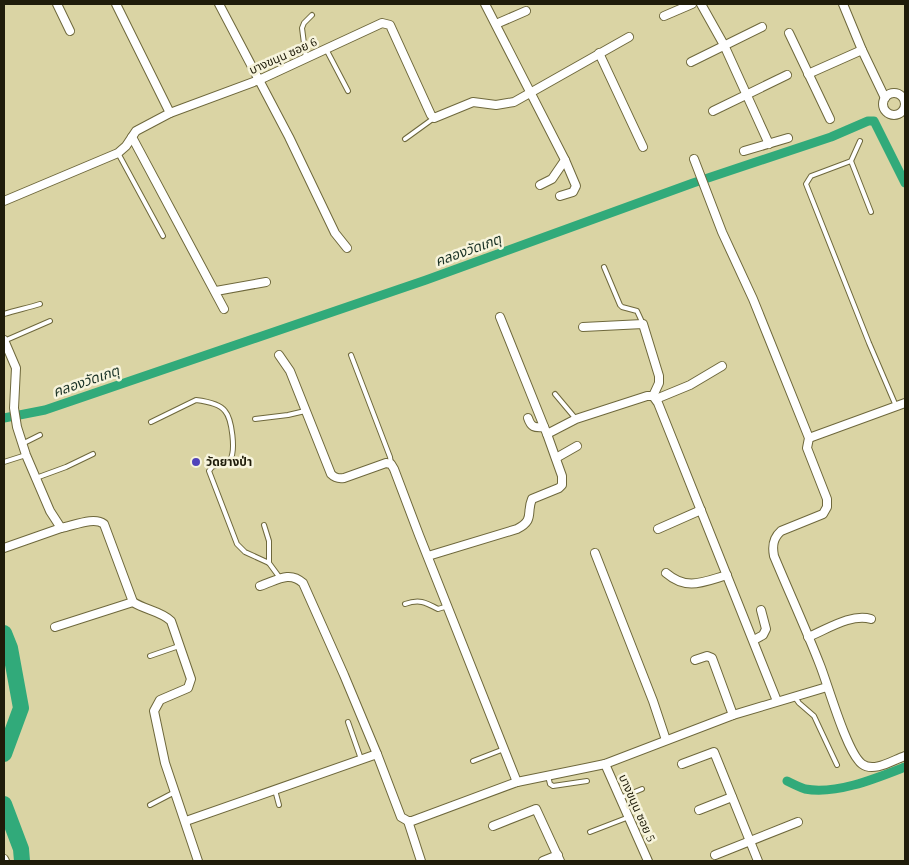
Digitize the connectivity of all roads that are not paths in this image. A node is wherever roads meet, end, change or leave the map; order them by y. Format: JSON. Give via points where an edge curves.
{"nodes":[{"id":1,"x":57,"y":4,"type":"edge"},
{"id":2,"x":116,"y":4,"type":"edge"},
{"id":3,"x":219,"y":4,"type":"edge"},
{"id":4,"x":485,"y":4,"type":"edge"},
{"id":5,"x":692,"y":4,"type":"edge"},
{"id":6,"x":702,"y":4,"type":"edge"},
{"id":7,"x":843,"y":4,"type":"edge"},
{"id":8,"x":526,"y":11,"type":"dead end"},
{"id":9,"x":312,"y":15,"type":"dead end"},
{"id":10,"x":664,"y":16,"type":"dead end"},
{"id":11,"x":496,"y":24,"type":"junction"},
{"id":12,"x":762,"y":27,"type":"dead end"},
{"id":13,"x":70,"y":32,"type":"dead end"},
{"id":14,"x":789,"y":33,"type":"dead end"},
{"id":15,"x":629,"y":37,"type":"dead end"},
{"id":16,"x":724,"y":45,"type":"junction"},
{"id":17,"x":326,"y":49,"type":"junction"},
{"id":18,"x":862,"y":50,"type":"junction"},
{"id":19,"x":598,"y":53,"type":"junction"},
{"id":20,"x":306,"y":59,"type":"junction"},
{"id":21,"x":691,"y":62,"type":"dead end"},
{"id":22,"x":808,"y":74,"type":"junction"},
{"id":23,"x":786,"y":75,"type":"dead end"},
{"id":24,"x":260,"y":80,"type":"junction"},
{"id":25,"x":348,"y":91,"type":"dead end"},
{"id":26,"x":530,"y":92,"type":"junction"},
{"id":27,"x":746,"y":96,"type":"junction"},
{"id":28,"x":885,"y":98,"type":"junction"},
{"id":29,"x":905,"y":104,"type":"edge"},
{"id":30,"x":713,"y":111,"type":"dead end"},
{"id":31,"x":170,"y":113,"type":"junction"},
{"id":32,"x":434,"y":118,"type":"junction"},
{"id":33,"x":830,"y":119,"type":"dead end"},
{"id":34,"x":132,"y":137,"type":"junction"},
{"id":35,"x":788,"y":138,"type":"dead end"},
{"id":36,"x":405,"y":139,"type":"dead end"},
{"id":37,"x":860,"y":141,"type":"dead end"},
{"id":38,"x":769,"y":144,"type":"junction"},
{"id":39,"x":643,"y":147,"type":"dead end"},
{"id":40,"x":744,"y":151,"type":"dead end"},
{"id":41,"x":118,"y":153,"type":"junction"},
{"id":42,"x":694,"y":159,"type":"dead end"},
{"id":43,"x":565,"y":160,"type":"junction"},
{"id":44,"x":850,"y":161,"type":"junction"},
{"id":45,"x":540,"y":185,"type":"dead end"},
{"id":46,"x":560,"y":196,"type":"dead end"},
{"id":47,"x":4,"y":201,"type":"edge"},
{"id":48,"x":871,"y":212,"type":"dead end"},
{"id":49,"x":163,"y":236,"type":"dead end"},
{"id":50,"x":347,"y":248,"type":"dead end"},
{"id":51,"x":604,"y":267,"type":"dead end"},
{"id":52,"x":266,"y":282,"type":"dead end"},
{"id":53,"x":216,"y":291,"type":"junction"},
{"id":54,"x":40,"y":304,"type":"dead end"},
{"id":55,"x":224,"y":309,"type":"dead end"},
{"id":56,"x":4,"y":314,"type":"edge"},
{"id":57,"x":500,"y":317,"type":"dead end"},
{"id":58,"x":50,"y":321,"type":"dead end"},
{"id":59,"x":644,"y":324,"type":"junction"},
{"id":60,"x":583,"y":327,"type":"dead end"},
{"id":61,"x":4,"y":340,"type":"edge"},
{"id":62,"x":279,"y":355,"type":"dead end"},
{"id":63,"x":351,"y":355,"type":"dead end"},
{"id":64,"x":722,"y":366,"type":"dead end"},
{"id":65,"x":555,"y":394,"type":"dead end"},
{"id":66,"x":654,"y":398,"type":"junction"},
{"id":67,"x":905,"y":403,"type":"edge"},
{"id":68,"x":896,"y":406,"type":"junction"},
{"id":69,"x":307,"y":410,"type":"junction"},
{"id":70,"x":528,"y":418,"type":"dead end"},
{"id":71,"x":255,"y":419,"type":"dead end"},
{"id":72,"x":576,"y":419,"type":"junction"},
{"id":73,"x":151,"y":422,"type":"dead end"},
{"id":74,"x":545,"y":431,"type":"junction"},
{"id":75,"x":40,"y":435,"type":"dead end"},
{"id":76,"x":809,"y":438,"type":"junction"},
{"id":77,"x":22,"y":444,"type":"junction"},
{"id":78,"x":577,"y":446,"type":"dead end"},
{"id":79,"x":93,"y":454,"type":"dead end"},
{"id":80,"x":26,"y":455,"type":"junction"},
{"id":81,"x":556,"y":458,"type":"junction"},
{"id":82,"x":4,"y":462,"type":"edge"},
{"id":83,"x":391,"y":464,"type":"junction"},
{"id":84,"x":36,"y":478,"type":"junction"},
{"id":85,"x":701,"y":510,"type":"junction"},
{"id":86,"x":264,"y":525,"type":"dead end"},
{"id":87,"x":61,"y":528,"type":"junction"},
{"id":88,"x":658,"y":529,"type":"dead end"},
{"id":89,"x":4,"y":548,"type":"edge"},
{"id":90,"x":594,"y":553,"type":"dead end"},
{"id":91,"x":428,"y":556,"type":"junction"},
{"id":92,"x":269,"y":563,"type":"junction"},
{"id":93,"x":666,"y":573,"type":"dead end"},
{"id":94,"x":727,"y":575,"type":"junction"},
{"id":95,"x":280,"y":579,"type":"junction"},
{"id":96,"x":260,"y":586,"type":"dead end"},
{"id":97,"x":133,"y":602,"type":"junction"},
{"id":98,"x":405,"y":604,"type":"dead end"},
{"id":99,"x":448,"y":606,"type":"junction"},
{"id":100,"x":761,"y":610,"type":"dead end"},
{"id":101,"x":871,"y":620,"type":"dead end"},
{"id":102,"x":55,"y":627,"type":"dead end"},
{"id":103,"x":808,"y":637,"type":"junction"},
{"id":104,"x":754,"y":640,"type":"junction"},
{"id":105,"x":179,"y":646,"type":"junction"},
{"id":106,"x":150,"y":656,"type":"dead end"},
{"id":107,"x":695,"y":660,"type":"dead end"},
{"id":108,"x":827,"y":687,"type":"junction"},
{"id":109,"x":794,"y":696,"type":"junction"},
{"id":110,"x":777,"y":701,"type":"junction"},
{"id":111,"x":733,"y":714,"type":"junction"},
{"id":112,"x":348,"y":722,"type":"dead end"},
{"id":113,"x":666,"y":740,"type":"junction"},
{"id":114,"x":504,"y":748,"type":"junction"},
{"id":115,"x":376,"y":754,"type":"junction"},
{"id":116,"x":905,"y":756,"type":"edge"},
{"id":117,"x":361,"y":759,"type":"junction"},
{"id":118,"x":473,"y":761,"type":"dead end"},
{"id":119,"x":605,"y":764,"type":"junction"},
{"id":120,"x":682,"y":764,"type":"dead end"},
{"id":121,"x":837,"y":765,"type":"dead end"},
{"id":122,"x":548,"y":776,"type":"junction"},
{"id":123,"x":587,"y":781,"type":"dead end"},
{"id":124,"x":517,"y":782,"type":"junction"},
{"id":125,"x":642,"y":789,"type":"dead end"},
{"id":126,"x":275,"y":790,"type":"junction"},
{"id":127,"x":175,"y":792,"type":"junction"},
{"id":128,"x":732,"y":797,"type":"junction"},
{"id":129,"x":620,"y":798,"type":"junction"},
{"id":130,"x":150,"y":805,"type":"dead end"},
{"id":131,"x":279,"y":805,"type":"dead end"},
{"id":132,"x":699,"y":810,"type":"dead end"},
{"id":133,"x":629,"y":817,"type":"junction"},
{"id":134,"x":408,"y":821,"type":"junction"},
{"id":135,"x":186,"y":822,"type":"junction"},
{"id":136,"x":798,"y":822,"type":"dead end"},
{"id":137,"x":493,"y":826,"type":"dead end"},
{"id":138,"x":590,"y":832,"type":"dead end"},
{"id":139,"x":750,"y":842,"type":"junction"},
{"id":140,"x":715,"y":855,"type":"dead end"},
{"id":141,"x":559,"y":858,"type":"edge"},
{"id":142,"x":198,"y":861,"type":"edge"},
{"id":143,"x":421,"y":861,"type":"edge"},
{"id":144,"x":543,"y":861,"type":"edge"},
{"id":145,"x":648,"y":861,"type":"edge"},
{"id":146,"x":758,"y":861,"type":"edge"}],
"edges":[{"from":1,"to":13,"type":"street"},
{"from":2,"to":31,"type":"street"},
{"from":3,"to":24,"type":"street"},
{"from":4,"to":11,"type":"street"},
{"from":5,"to":10,"type":"street"},
{"from":6,"to":16,"type":"street"},
{"from":7,"to":18,"type":"street"},
{"from":8,"to":11,"type":"street"},
{"from":9,"to":20,"type":"lane","via":[[302,28]]},
{"from":11,"to":26,"type":"street"},
{"from":12,"to":16,"type":"street"},
{"from":14,"to":22,"type":"street"},
{"from":15,"to":19,"type":"street"},
{"from":16,"to":21,"type":"street"},
{"from":16,"to":27,"type":"street"},
{"from":17,"to":20,"type":"street","name":"บางขนุน ซอย 6"},
{"from":17,"to":25,"type":"lane"},
{"from":17,"to":32,"type":"street","name":"บางขนุน ซอย 6","via":[[387,23]]},
{"from":18,"to":22,"type":"street"},
{"from":18,"to":28,"type":"street"},
{"from":19,"to":26,"type":"street"},
{"from":19,"to":39,"type":"street"},
{"from":20,"to":24,"type":"street","name":"บางขนุน ซอย 6"},
{"from":22,"to":33,"type":"street"},
{"from":23,"to":27,"type":"street"},
{"from":24,"to":31,"type":"street","name":"บางขนุน ซอย 6"},
{"from":24,"to":50,"type":"street","via":[[334,233]]},
{"from":26,"to":32,"type":"street","via":[[514,102],[496,105],[473,102]]},
{"from":26,"to":43,"type":"street"},
{"from":27,"to":30,"type":"street"},
{"from":27,"to":38,"type":"street"},
{"from":28,"to":29,"type":"street","via":[[897,94]]},
{"from":28,"to":29,"type":"street","via":[[884,108],[892,114],[900,113]]},
{"from":31,"to":34,"type":"street","name":"บางขนุน ซอย 6","via":[[136,131]]},
{"from":32,"to":36,"type":"lane"},
{"from":34,"to":41,"type":"street","name":"บางขนุน ซอย 6"},
{"from":34,"to":53,"type":"street"},
{"from":35,"to":38,"type":"street"},
{"from":37,"to":44,"type":"lane"},
{"from":38,"to":40,"type":"street"},
{"from":41,"to":47,"type":"street","name":"บางขนุน ซอย 6"},
{"from":41,"to":49,"type":"lane"},
{"from":42,"to":76,"type":"street"},
{"from":43,"to":45,"type":"street","via":[[552,179]]},
{"from":43,"to":46,"type":"street","via":[[576,186],[573,192]]},
{"from":44,"to":48,"type":"lane"},
{"from":44,"to":68,"type":"lane","via":[[811,176],[806,184]]},
{"from":51,"to":59,"type":"lane","via":[[622,307],[637,311]]},
{"from":52,"to":53,"type":"street"},
{"from":53,"to":55,"type":"street"},
{"from":54,"to":56,"type":"lane"},
{"from":57,"to":74,"type":"street"},
{"from":58,"to":61,"type":"lane"},
{"from":59,"to":60,"type":"street"},
{"from":59,"to":66,"type":"street","via":[[659,376]]},
{"from":61,"to":77,"type":"street","via":[[16,368],[14,408]]},
{"from":62,"to":69,"type":"street","via":[[290,371]]},
{"from":63,"to":83,"type":"lane"},
{"from":64,"to":66,"type":"street","via":[[690,385]]},
{"from":65,"to":72,"type":"lane"},
{"from":66,"to":72,"type":"street","via":[[639,398]]},
{"from":66,"to":85,"type":"street"},
{"from":67,"to":68,"type":"street"},
{"from":68,"to":76,"type":"street"},
{"from":69,"to":71,"type":"lane"},
{"from":69,"to":83,"type":"street","via":[[334,477],[344,478]]},
{"from":70,"to":74,"type":"street","via":[[533,427]]},
{"from":72,"to":74,"type":"street"},
{"from":73,"to":92,"type":"lane","via":[[196,400],[224,410],[228,415],[233,455],[209,471],[238,544],[245,552]]},
{"from":74,"to":81,"type":"street"},
{"from":75,"to":77,"type":"lane"},
{"from":76,"to":103,"type":"street","via":[[807,448],[824,488],[827,507],[823,514],[781,531],[776,536],[773,550]]},
{"from":77,"to":80,"type":"street"},
{"from":78,"to":81,"type":"street"},
{"from":79,"to":84,"type":"lane"},
{"from":80,"to":82,"type":"lane"},
{"from":80,"to":84,"type":"street"},
{"from":81,"to":91,"type":"street","via":[[562,485],[532,499],[525,525]]},
{"from":83,"to":91,"type":"street"},
{"from":84,"to":87,"type":"street"},
{"from":85,"to":88,"type":"street"},
{"from":85,"to":94,"type":"street"},
{"from":86,"to":92,"type":"lane","via":[[269,541]]},
{"from":87,"to":89,"type":"street"},
{"from":87,"to":97,"type":"street","via":[[94,521],[104,524]]},
{"from":90,"to":113,"type":"street"},
{"from":91,"to":99,"type":"street"},
{"from":92,"to":95,"type":"lane"},
{"from":93,"to":94,"type":"street","via":[[680,583],[692,585]]},
{"from":94,"to":104,"type":"street"},
{"from":95,"to":96,"type":"street"},
{"from":95,"to":115,"type":"street","via":[[294,576],[303,583]]},
{"from":97,"to":102,"type":"street"},
{"from":97,"to":105,"type":"street","via":[[167,617]]},
{"from":98,"to":99,"type":"lane","via":[[419,601],[438,609]]},
{"from":99,"to":114,"type":"street"},
{"from":100,"to":104,"type":"street","via":[[766,629]]},
{"from":101,"to":103,"type":"street","via":[[852,619]]},
{"from":103,"to":108,"type":"street"},
{"from":104,"to":110,"type":"street"},
{"from":105,"to":106,"type":"lane"},
{"from":105,"to":127,"type":"street","via":[[190,683],[184,691],[160,700],[154,711]]},
{"from":107,"to":111,"type":"street","via":[[712,658]]},
{"from":108,"to":109,"type":"street"},
{"from":108,"to":116,"type":"street","via":[[860,763],[875,767]]},
{"from":109,"to":110,"type":"street"},
{"from":109,"to":121,"type":"lane","via":[[814,716]]},
{"from":110,"to":111,"type":"street"},
{"from":111,"to":113,"type":"street"},
{"from":112,"to":117,"type":"lane"},
{"from":113,"to":119,"type":"street"},
{"from":114,"to":118,"type":"lane"},
{"from":114,"to":124,"type":"street"},
{"from":115,"to":117,"type":"street"},
{"from":115,"to":134,"type":"street","via":[[401,817]]},
{"from":117,"to":126,"type":"street"},
{"from":119,"to":122,"type":"street"},
{"from":119,"to":129,"type":"street","name":"บางขนุน ซอย 5"},
{"from":120,"to":128,"type":"street","via":[[714,752]]},
{"from":122,"to":123,"type":"lane","via":[[553,786]]},
{"from":122,"to":124,"type":"street"},
{"from":124,"to":134,"type":"street"},
{"from":125,"to":129,"type":"lane"},
{"from":126,"to":131,"type":"lane"},
{"from":126,"to":135,"type":"street"},
{"from":127,"to":130,"type":"lane"},
{"from":127,"to":135,"type":"street"},
{"from":128,"to":132,"type":"street"},
{"from":128,"to":139,"type":"street"},
{"from":129,"to":133,"type":"street","name":"บางขนุน ซอย 5"},
{"from":133,"to":138,"type":"lane"},
{"from":133,"to":145,"type":"street","name":"บางขนุน ซอย 5"},
{"from":134,"to":143,"type":"street"},
{"from":135,"to":142,"type":"street"},
{"from":136,"to":139,"type":"street"},
{"from":137,"to":141,"type":"street","via":[[536,809]]},
{"from":139,"to":140,"type":"street"},
{"from":139,"to":146,"type":"street"},
{"from":141,"to":144,"type":"street"}]}
